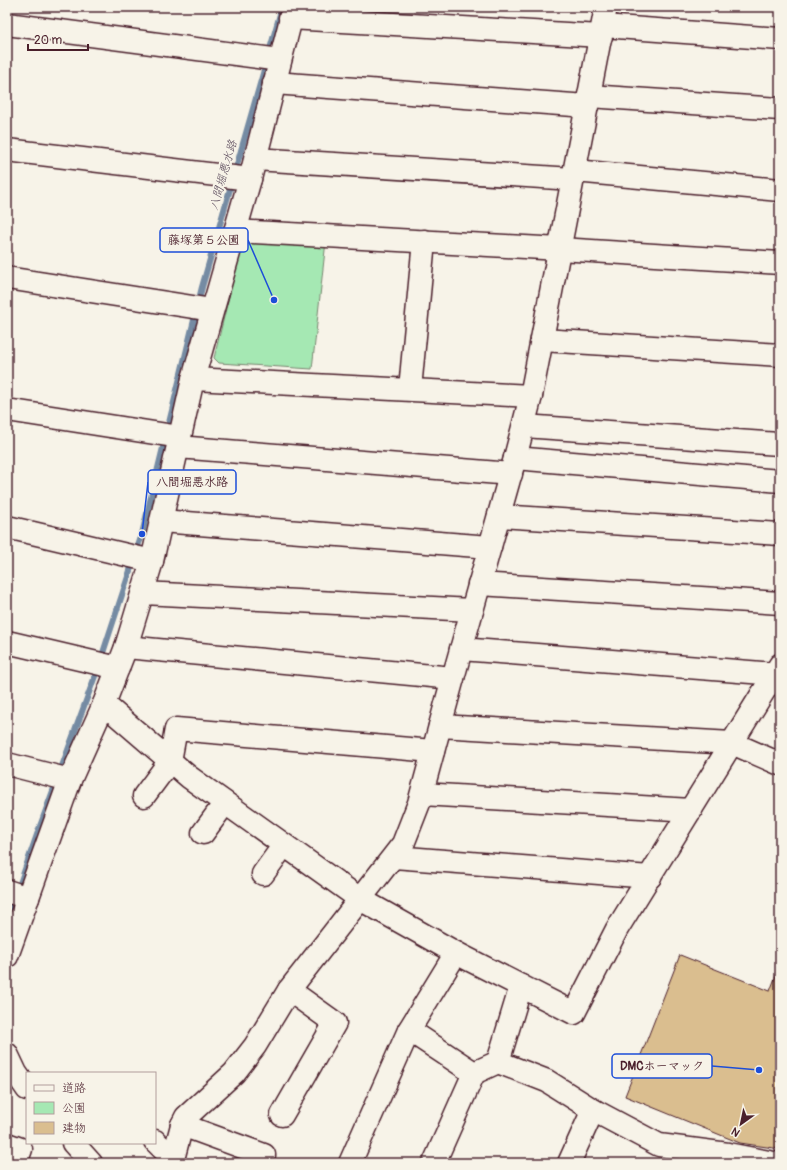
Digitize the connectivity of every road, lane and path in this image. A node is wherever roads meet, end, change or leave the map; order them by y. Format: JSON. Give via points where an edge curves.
{"nodes":[{"id":1,"x":292,"y":12,"type":"edge"},
{"id":2,"x":603,"y":23,"type":"edge"},
{"id":3,"x":7,"y":24,"type":"edge"},
{"id":4,"x":780,"y":39,"type":"edge"},
{"id":5,"x":280,"y":60,"type":"junction"},
{"id":6,"x":274,"y":82,"type":"junction"},
{"id":7,"x":588,"y":101,"type":"junction"},
{"id":8,"x":780,"y":109,"type":"edge"},
{"id":9,"x":7,"y":150,"type":"edge"},
{"id":10,"x":252,"y":169,"type":"junction"},
{"id":11,"x":574,"y":175,"type":"junction"},
{"id":12,"x":780,"y":190,"type":"edge"},
{"id":13,"x":235,"y":231,"type":"junction"},
{"id":14,"x":424,"y":241,"type":"junction"},
{"id":15,"x":560,"y":249,"type":"junction"},
{"id":16,"x":780,"y":263,"type":"edge"},
{"id":17,"x":7,"y":278,"type":"edge"},
{"id":18,"x":212,"y":310,"type":"junction"},
{"id":19,"x":542,"y":340,"type":"junction"},
{"id":20,"x":780,"y":355,"type":"edge"},
{"id":21,"x":193,"y":379,"type":"junction"},
{"id":22,"x":410,"y":390,"type":"junction"},
{"id":23,"x":531,"y":396,"type":"junction"},
{"id":24,"x":7,"y":410,"type":"edge"},
{"id":25,"x":524,"y":426,"type":"junction"},
{"id":26,"x":179,"y":442,"type":"junction"},
{"id":27,"x":779,"y":444,"type":"dead end"},
{"id":28,"x":513,"y":466,"type":"junction"},
{"id":29,"x":780,"y":481,"type":"edge"},
{"id":30,"x":499,"y":516,"type":"junction"},
{"id":31,"x":161,"y":521,"type":"junction"},
{"id":32,"x":7,"y":527,"type":"edge"},
{"id":33,"x":780,"y":534,"type":"edge"},
{"id":34,"x":490,"y":547,"type":"junction"},
{"id":35,"x":152,"y":561,"type":"junction"},
{"id":36,"x":479,"y":584,"type":"junction"},
{"id":37,"x":143,"y":593,"type":"junction"},
{"id":38,"x":780,"y":603,"type":"edge"},
{"id":39,"x":472,"y":610,"type":"junction"},
{"id":40,"x":7,"y":642,"type":"edge"},
{"id":41,"x":126,"y":647,"type":"junction"},
{"id":42,"x":461,"y":649,"type":"junction"},
{"id":43,"x":118,"y":668,"type":"junction"},
{"id":44,"x":777,"y":669,"type":"edge"},
{"id":45,"x":452,"y":678,"type":"junction"},
{"id":46,"x":104,"y":704,"type":"junction"},
{"id":47,"x":440,"y":726,"type":"junction"},
{"id":48,"x":732,"y":743,"type":"junction"},
{"id":49,"x":433,"y":750,"type":"junction"},
{"id":50,"x":170,"y":761,"type":"junction"},
{"id":51,"x":7,"y":764,"type":"edge"},
{"id":52,"x":780,"y":764,"type":"edge"},
{"id":53,"x":70,"y":780,"type":"junction"},
{"id":54,"x":422,"y":794,"type":"junction"},
{"id":55,"x":144,"y":796,"type":"dead end"},
{"id":56,"x":225,"y":803,"type":"junction"},
{"id":57,"x":691,"y":810,"type":"junction"},
{"id":58,"x":204,"y":834,"type":"dead end"},
{"id":59,"x":284,"y":845,"type":"junction"},
{"id":60,"x":394,"y":857,"type":"junction"},
{"id":61,"x":263,"y":874,"type":"dead end"},
{"id":62,"x":650,"y":877,"type":"junction"},
{"id":63,"x":7,"y":891,"type":"edge"},
{"id":64,"x":28,"y":898,"type":"junction"},
{"id":65,"x":360,"y":899,"type":"junction"},
{"id":66,"x":456,"y":952,"type":"junction"},
{"id":67,"x":7,"y":956,"type":"edge"},
{"id":68,"x":521,"y":986,"type":"junction"},
{"id":69,"x":289,"y":990,"type":"junction"},
{"id":70,"x":409,"y":1030,"type":"junction"},
{"id":71,"x":7,"y":1054,"type":"edge"},
{"id":72,"x":498,"y":1062,"type":"junction"},
{"id":73,"x":474,"y":1073,"type":"junction"},
{"id":74,"x":26,"y":1087,"type":"edge"},
{"id":75,"x":593,"y":1110,"type":"junction"},
{"id":76,"x":282,"y":1115,"type":"dead end"},
{"id":77,"x":182,"y":1126,"type":"junction"},
{"id":78,"x":156,"y":1142,"type":"edge"},
{"id":79,"x":7,"y":1144,"type":"edge"},
{"id":80,"x":74,"y":1144,"type":"edge"},
{"id":81,"x":173,"y":1161,"type":"edge"},
{"id":82,"x":16,"y":1163,"type":"edge"},
{"id":83,"x":90,"y":1163,"type":"edge"},
{"id":84,"x":261,"y":1163,"type":"edge"},
{"id":85,"x":350,"y":1163,"type":"edge"},
{"id":86,"x":434,"y":1163,"type":"edge"},
{"id":87,"x":569,"y":1163,"type":"edge"},
{"id":88,"x":774,"y":1163,"type":"edge"}],
"edges":[{"from":1,"to":2,"type":"street"},
{"from":1,"to":5,"type":"street"},
{"from":2,"to":4,"type":"street"},
{"from":2,"to":7,"type":"street"},
{"from":3,"to":5,"type":"street"},
{"from":5,"to":6,"type":"street"},
{"from":6,"to":7,"type":"street"},
{"from":6,"to":10,"type":"street"},
{"from":7,"to":8,"type":"street"},
{"from":7,"to":11,"type":"street"},
{"from":9,"to":10,"type":"street"},
{"from":10,"to":11,"type":"street"},
{"from":10,"to":13,"type":"street"},
{"from":11,"to":12,"type":"street"},
{"from":11,"to":15,"type":"street"},
{"from":13,"to":14,"type":"street"},
{"from":13,"to":18,"type":"street"},
{"from":14,"to":15,"type":"street"},
{"from":14,"to":22,"type":"street"},
{"from":15,"to":16,"type":"street"},
{"from":15,"to":19,"type":"street"},
{"from":17,"to":18,"type":"street"},
{"from":18,"to":21,"type":"street"},
{"from":19,"to":20,"type":"street"},
{"from":19,"to":23,"type":"street"},
{"from":21,"to":22,"type":"street"},
{"from":21,"to":26,"type":"street"},
{"from":22,"to":23,"type":"street"},
{"from":23,"to":25,"type":"street"},
{"from":24,"to":26,"type":"street"},
{"from":25,"to":27,"type":"street"},
{"from":25,"to":28,"type":"street"},
{"from":26,"to":28,"type":"street"},
{"from":26,"to":31,"type":"street"},
{"from":28,"to":29,"type":"street"},
{"from":28,"to":30,"type":"street"},
{"from":30,"to":33,"type":"street"},
{"from":30,"to":34,"type":"street"},
{"from":31,"to":34,"type":"street"},
{"from":31,"to":35,"type":"street"},
{"from":32,"to":35,"type":"street"},
{"from":34,"to":36,"type":"street"},
{"from":35,"to":37,"type":"street"},
{"from":36,"to":38,"type":"street"},
{"from":36,"to":39,"type":"street"},
{"from":37,"to":39,"type":"street"},
{"from":37,"to":41,"type":"street"},
{"from":39,"to":42,"type":"street"},
{"from":40,"to":43,"type":"street"},
{"from":41,"to":43,"type":"street"},
{"from":41,"to":45,"type":"street"},
{"from":42,"to":44,"type":"street"},
{"from":42,"to":45,"type":"street"},
{"from":43,"to":46,"type":"street"},
{"from":44,"to":48,"type":"street"},
{"from":45,"to":47,"type":"street"},
{"from":46,"to":50,"type":"street"},
{"from":46,"to":53,"type":"street"},
{"from":47,"to":48,"type":"street"},
{"from":47,"to":49,"type":"street"},
{"from":48,"to":52,"type":"street"},
{"from":48,"to":57,"type":"street"},
{"from":49,"to":50,"type":"street","via":[[176,729]]},
{"from":49,"to":54,"type":"street"},
{"from":50,"to":55,"type":"street"},
{"from":50,"to":56,"type":"street"},
{"from":51,"to":53,"type":"street"},
{"from":53,"to":64,"type":"street"},
{"from":54,"to":57,"type":"street"},
{"from":54,"to":60,"type":"street","via":[[403,844]]},
{"from":56,"to":58,"type":"street"},
{"from":56,"to":59,"type":"street"},
{"from":57,"to":62,"type":"street"},
{"from":59,"to":61,"type":"street"},
{"from":59,"to":65,"type":"street"},
{"from":60,"to":62,"type":"street"},
{"from":60,"to":65,"type":"street"},
{"from":62,"to":68,"type":"street","via":[[617,930],[574,1013]]},
{"from":63,"to":64,"type":"street"},
{"from":64,"to":67,"type":"street"},
{"from":65,"to":66,"type":"street"},
{"from":65,"to":69,"type":"street"},
{"from":66,"to":68,"type":"street"},
{"from":66,"to":70,"type":"street"},
{"from":68,"to":72,"type":"street"},
{"from":69,"to":76,"type":"street","via":[[335,1023]]},
{"from":69,"to":77,"type":"street","via":[[255,1046],[234,1073],[186,1117]]},
{"from":70,"to":73,"type":"street"},
{"from":70,"to":85,"type":"street"},
{"from":71,"to":74,"type":"street"},
{"from":72,"to":73,"type":"street"},
{"from":72,"to":75,"type":"street","via":[[547,1081]]},
{"from":73,"to":86,"type":"street"},
{"from":75,"to":87,"type":"street"},
{"from":75,"to":88,"type":"street","via":[[659,1145]]},
{"from":77,"to":81,"type":"street"},
{"from":77,"to":84,"type":"street","via":[[264,1155]]},
{"from":78,"to":81,"type":"street"},
{"from":79,"to":82,"type":"street","via":[[21,1149]]},
{"from":80,"to":83,"type":"street"}]}
